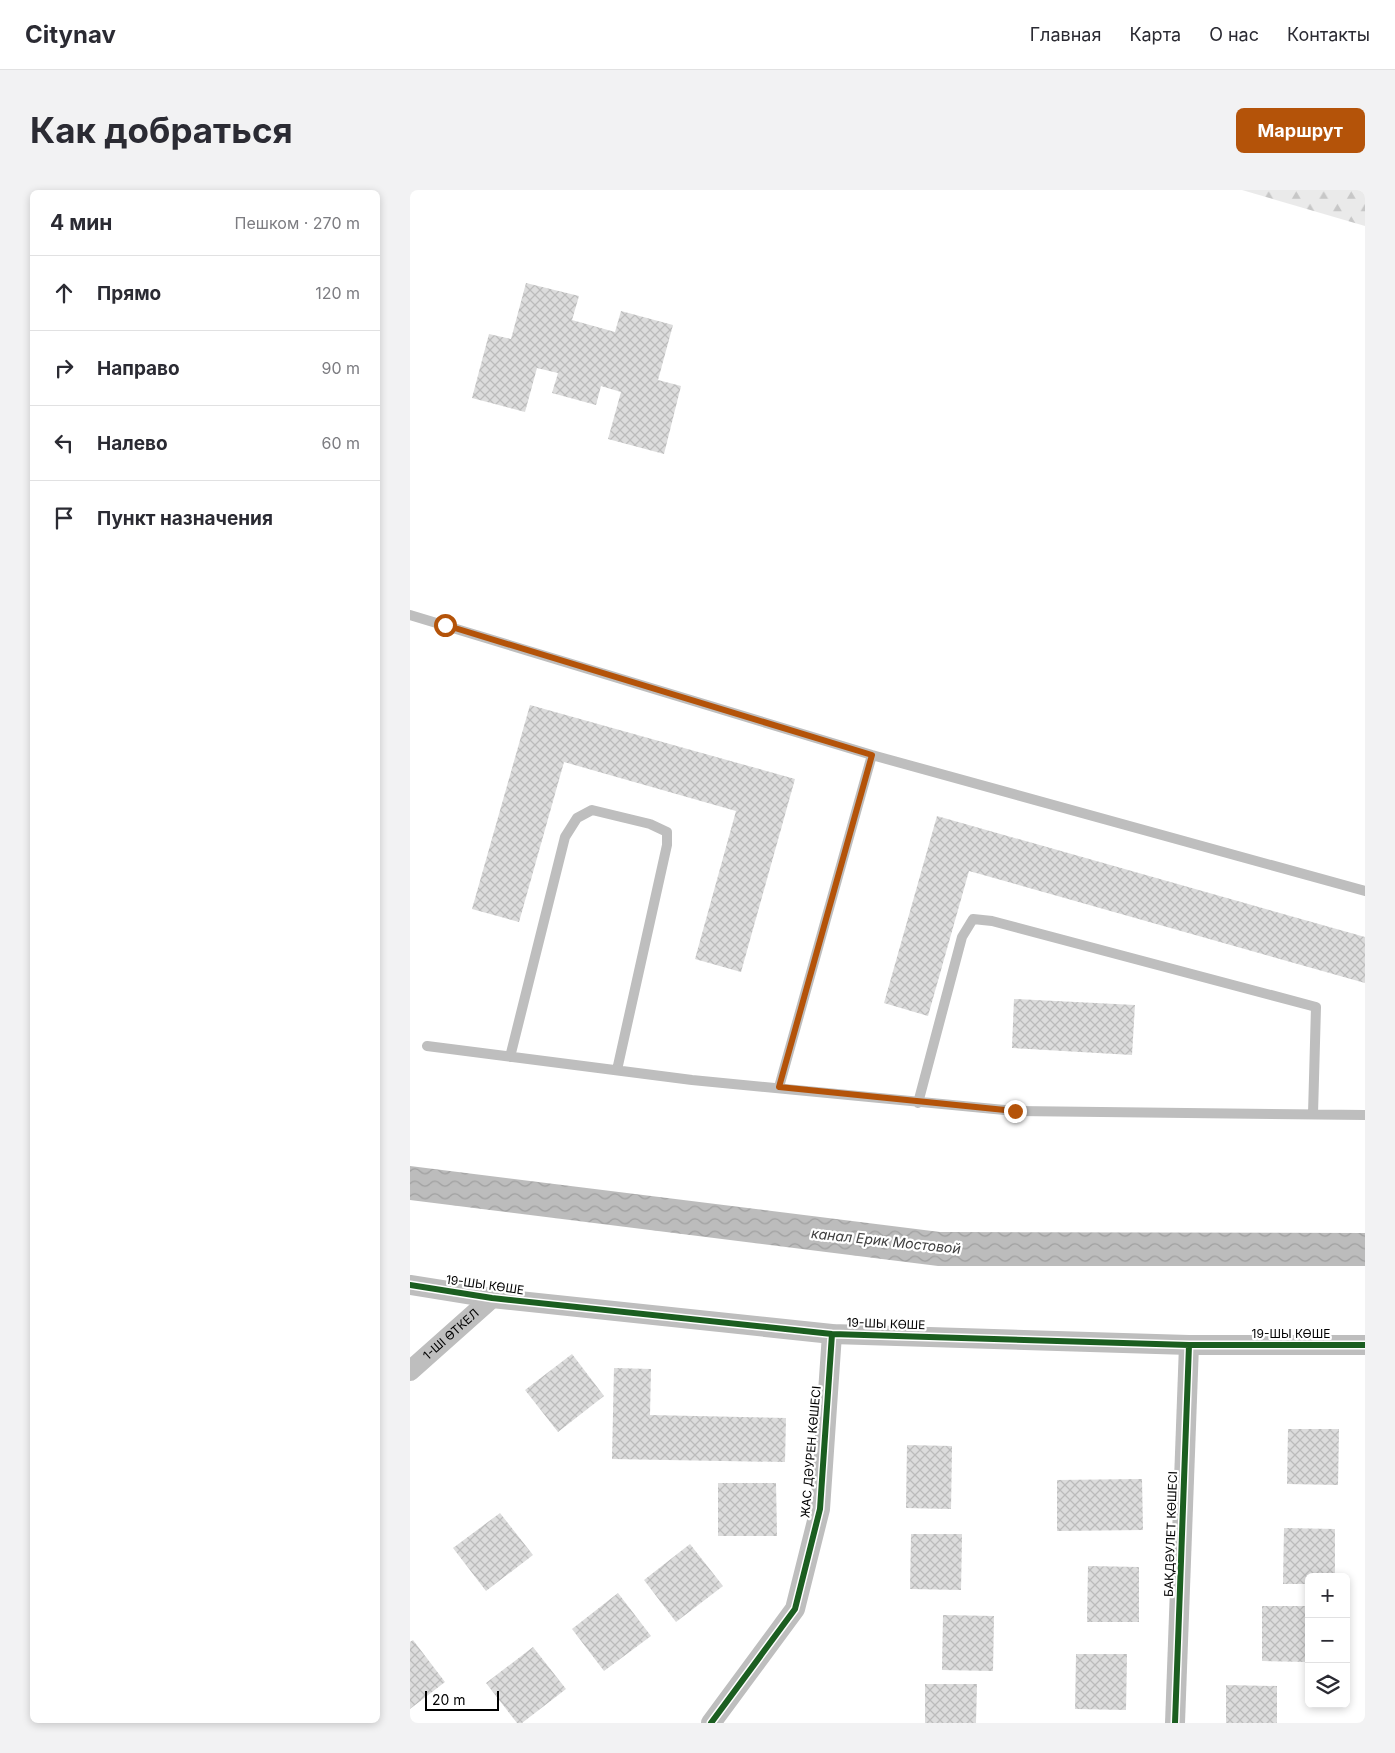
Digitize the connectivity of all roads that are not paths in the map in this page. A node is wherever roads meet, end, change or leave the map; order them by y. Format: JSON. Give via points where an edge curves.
{"nodes":[{"id":1,"x":410,"y":614,"type":"edge"},
{"id":2,"x":872,"y":755,"type":"junction"},
{"id":3,"x":1365,"y":891,"type":"edge"},
{"id":4,"x":427,"y":1046,"type":"dead end"},
{"id":5,"x":510,"y":1057,"type":"junction"},
{"id":6,"x":617,"y":1070,"type":"junction"},
{"id":7,"x":779,"y":1087,"type":"junction"},
{"id":8,"x":918,"y":1103,"type":"junction"},
{"id":9,"x":1313,"y":1114,"type":"junction"},
{"id":10,"x":1365,"y":1115,"type":"edge"},
{"id":11,"x":410,"y":1285,"type":"edge"},
{"id":12,"x":492,"y":1298,"type":"junction"},
{"id":13,"x":832,"y":1334,"type":"junction"},
{"id":14,"x":1189,"y":1345,"type":"junction"},
{"id":15,"x":1365,"y":1346,"type":"edge"},
{"id":16,"x":410,"y":1371,"type":"edge"},
{"id":17,"x":711,"y":1723,"type":"edge"},
{"id":18,"x":1175,"y":1723,"type":"edge"}],
"edges":[{"from":1,"to":2,"type":"lane"},
{"from":2,"to":3,"type":"lane"},
{"from":2,"to":7,"type":"lane"},
{"from":4,"to":5,"type":"lane"},
{"from":5,"to":6,"type":"lane"},
{"from":5,"to":6,"type":"lane","via":[[565,837],[576,818],[592,810],[650,824],[667,832],[667,845]]},
{"from":6,"to":7,"type":"lane"},
{"from":7,"to":8,"type":"lane"},
{"from":8,"to":9,"type":"lane","via":[[1015,1111]]},
{"from":8,"to":9,"type":"lane","via":[[962,937],[973,919],[992,921],[1316,1007]]},
{"from":9,"to":10,"type":"lane"},
{"from":11,"to":12,"type":"street","name":"19-ШЫ КӨШЕ"},
{"from":12,"to":13,"type":"street","name":"19-ШЫ КӨШЕ"},
{"from":12,"to":16,"type":"street","name":"1-ШI ӨТКЕЛ"},
{"from":13,"to":14,"type":"street","name":"19-ШЫ КӨШЕ"},
{"from":13,"to":17,"type":"street","name":"ЖАС ДӘУРЕН КӨШЕСІ","via":[[820,1509],[795,1609]]},
{"from":14,"to":15,"type":"street","name":"19-ШЫ КӨШЕ"},
{"from":14,"to":18,"type":"street","name":"БАҚДӘУЛЕТ КӨШЕСI"}]}
